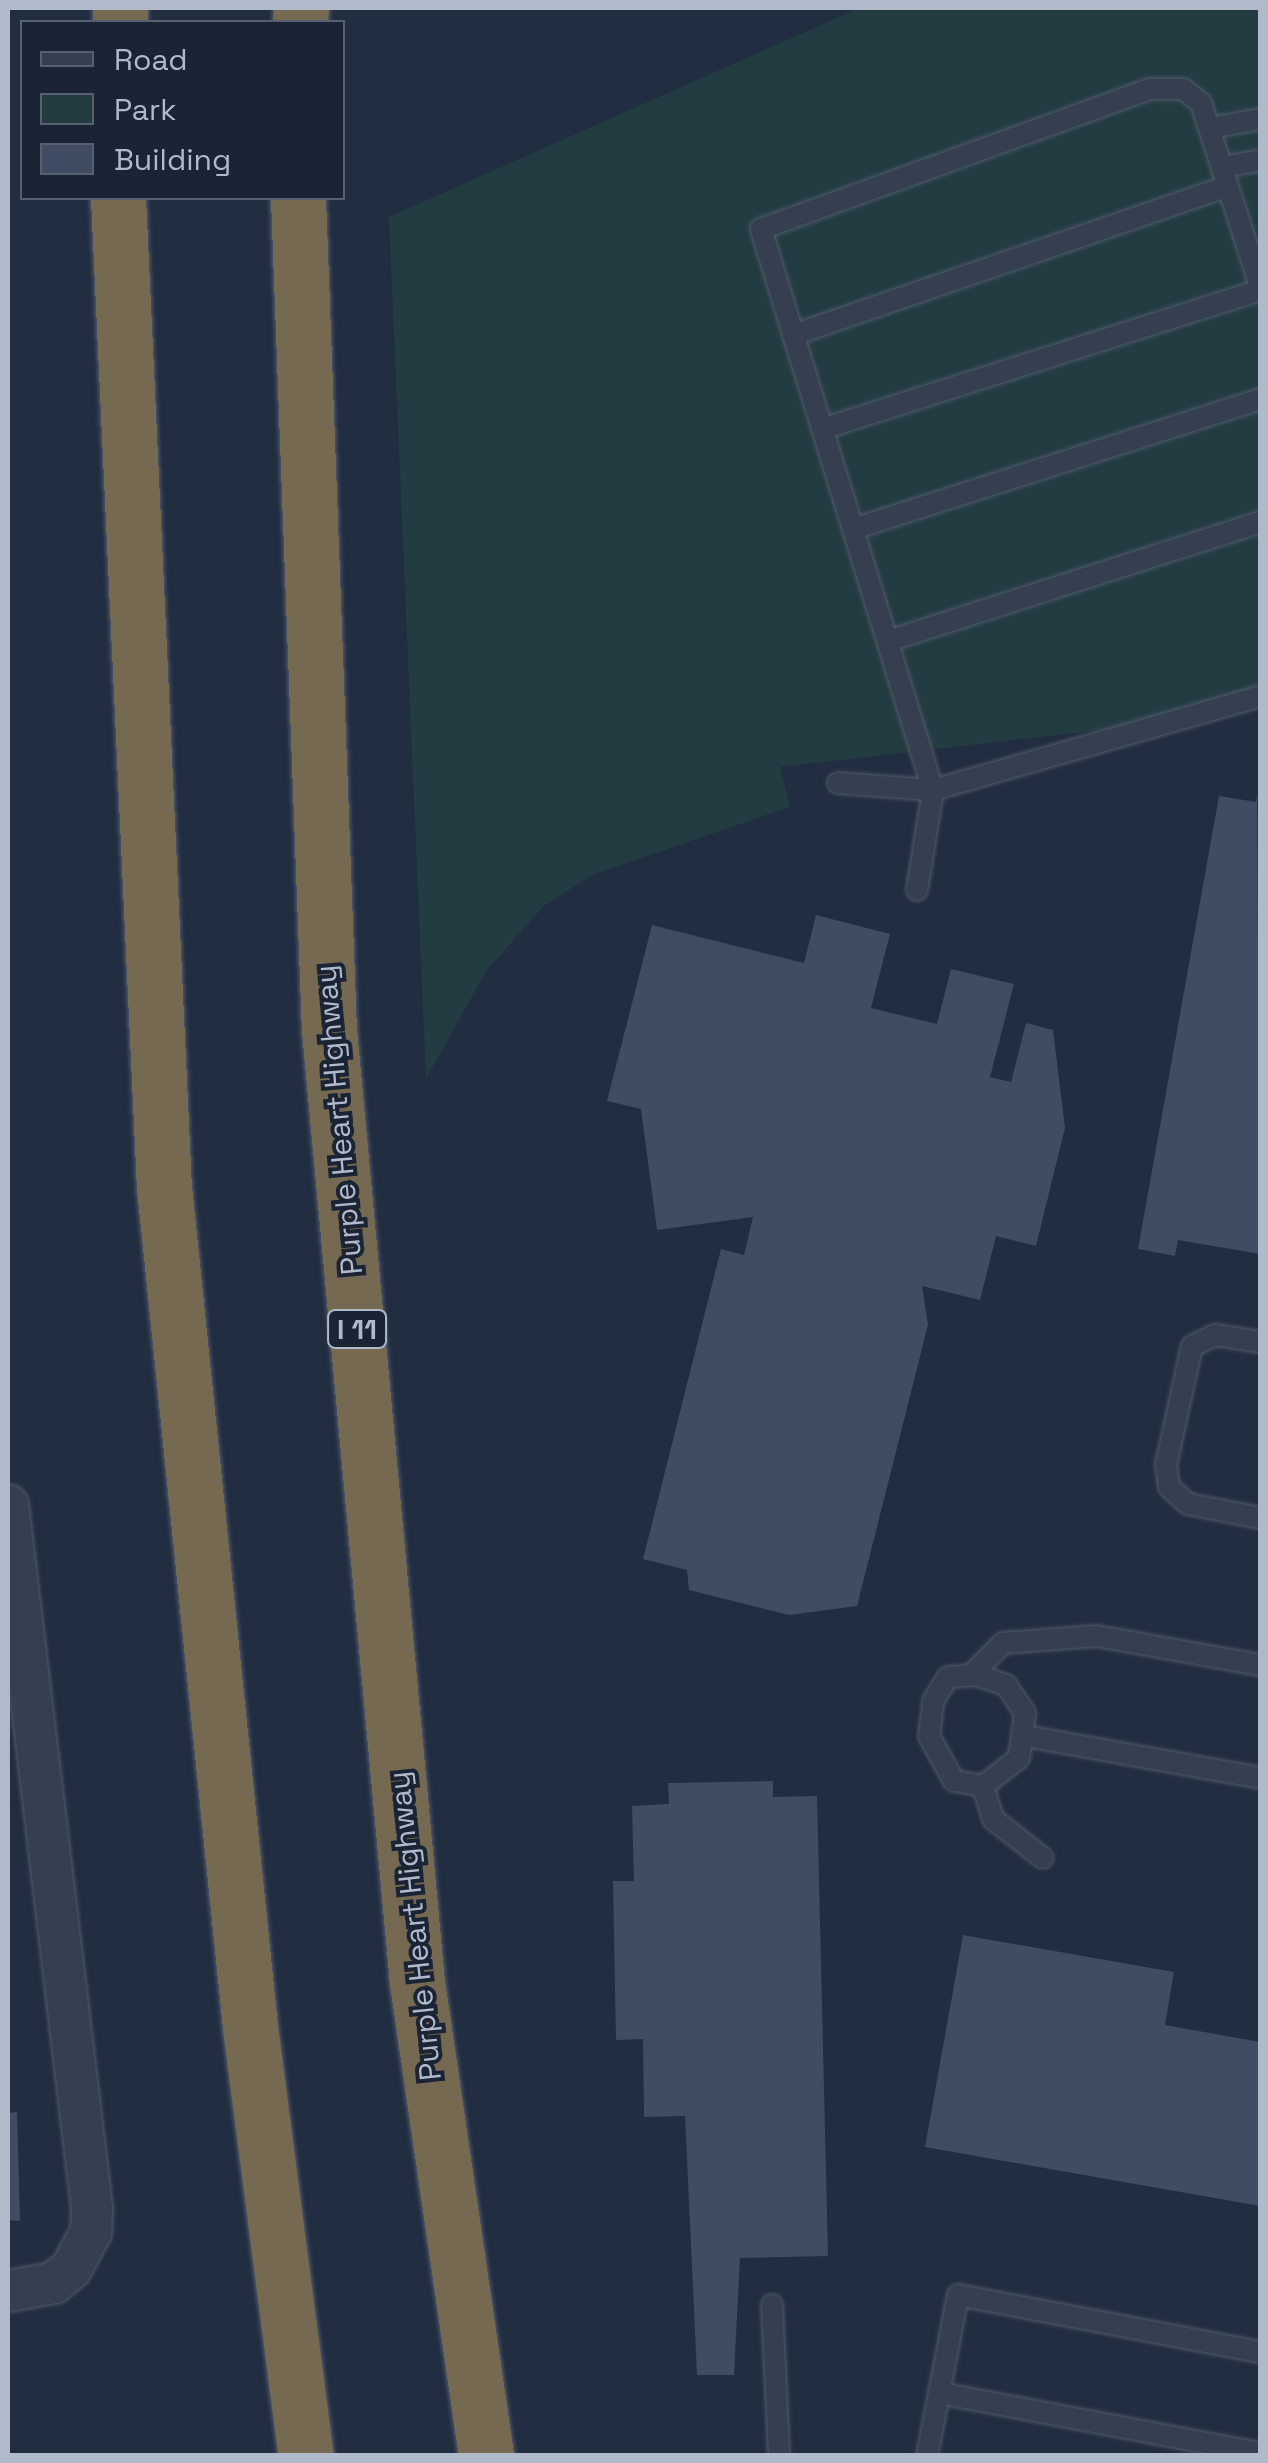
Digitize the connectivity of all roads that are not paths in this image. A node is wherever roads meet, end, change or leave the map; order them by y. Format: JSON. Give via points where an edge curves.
{"nodes":[{"id":1,"x":1260,"y":119,"type":"edge"},
{"id":2,"x":1210,"y":128,"type":"junction"},
{"id":3,"x":1260,"y":160,"type":"edge"},
{"id":4,"x":1225,"y":177,"type":"junction"},
{"id":5,"x":118,"y":200,"type":"edge"},
{"id":6,"x":298,"y":200,"type":"edge"},
{"id":7,"x":1260,"y":288,"type":"edge"},
{"id":8,"x":794,"y":335,"type":"junction"},
{"id":9,"x":1260,"y":400,"type":"edge"},
{"id":10,"x":822,"y":429,"type":"junction"},
{"id":11,"x":1260,"y":522,"type":"edge"},
{"id":12,"x":853,"y":529,"type":"junction"},
{"id":13,"x":888,"y":641,"type":"junction"},
{"id":14,"x":1260,"y":696,"type":"edge"},
{"id":15,"x":838,"y":783,"type":"dead end"},
{"id":16,"x":933,"y":790,"type":"junction"},
{"id":17,"x":916,"y":890,"type":"dead end"},
{"id":18,"x":1260,"y":1342,"type":"edge"},
{"id":19,"x":8,"y":1505,"type":"edge"},
{"id":20,"x":1260,"y":1518,"type":"edge"},
{"id":21,"x":1260,"y":1665,"type":"edge"},
{"id":22,"x":970,"y":1676,"type":"junction"},
{"id":23,"x":1025,"y":1736,"type":"junction"},
{"id":24,"x":1260,"y":1778,"type":"edge"},
{"id":25,"x":984,"y":1786,"type":"junction"},
{"id":26,"x":26,"y":1813,"type":"edge"},
{"id":27,"x":1043,"y":1858,"type":"dead end"},
{"id":28,"x":8,"y":2292,"type":"edge"},
{"id":29,"x":772,"y":2305,"type":"dead end"},
{"id":30,"x":1260,"y":2352,"type":"edge"},
{"id":31,"x":939,"y":2393,"type":"junction"},
{"id":32,"x":1260,"y":2453,"type":"edge"},
{"id":33,"x":306,"y":2456,"type":"edge"},
{"id":34,"x":486,"y":2456,"type":"edge"},
{"id":35,"x":779,"y":2456,"type":"edge"},
{"id":36,"x":927,"y":2456,"type":"edge"}],
"edges":[{"from":1,"to":2,"type":"lane"},
{"from":2,"to":4,"type":"lane"},
{"from":2,"to":8,"type":"lane","via":[[1183,89],[1149,88],[761,230]]},
{"from":3,"to":4,"type":"lane"},
{"from":4,"to":7,"type":"lane"},
{"from":4,"to":8,"type":"lane"},
{"from":5,"to":33,"type":"highway","via":[[164,1187],[250,2027]]},
{"from":6,"to":34,"type":"highway","name":"Purple Heart Highway","number":"I 11","via":[[329,1030],[417,1982]]},
{"from":7,"to":10,"type":"lane"},
{"from":8,"to":10,"type":"lane"},
{"from":9,"to":12,"type":"lane"},
{"from":10,"to":12,"type":"lane"},
{"from":11,"to":13,"type":"lane"},
{"from":12,"to":13,"type":"lane"},
{"from":13,"to":16,"type":"lane"},
{"from":14,"to":16,"type":"lane"},
{"from":15,"to":16,"type":"lane"},
{"from":16,"to":17,"type":"lane"},
{"from":18,"to":20,"type":"lane","via":[[1215,1335],[1192,1346],[1166,1466],[1169,1487],[1188,1504]]},
{"from":19,"to":26,"type":"street"},
{"from":21,"to":22,"type":"lane","via":[[1098,1636],[1003,1643]]},
{"from":22,"to":23,"type":"lane","via":[[1006,1685],[1025,1713]]},
{"from":22,"to":25,"type":"lane","via":[[948,1677],[932,1701],[929,1736],[954,1781]]},
{"from":23,"to":24,"type":"lane"},
{"from":23,"to":25,"type":"lane","via":[[1019,1758]]},
{"from":25,"to":27,"type":"lane","via":[[993,1819]]},
{"from":26,"to":28,"type":"street","via":[[91,2232],[54,2283]]},
{"from":29,"to":35,"type":"lane"},
{"from":30,"to":31,"type":"lane","via":[[958,2294]]},
{"from":31,"to":32,"type":"lane"},
{"from":31,"to":36,"type":"lane"}]}
